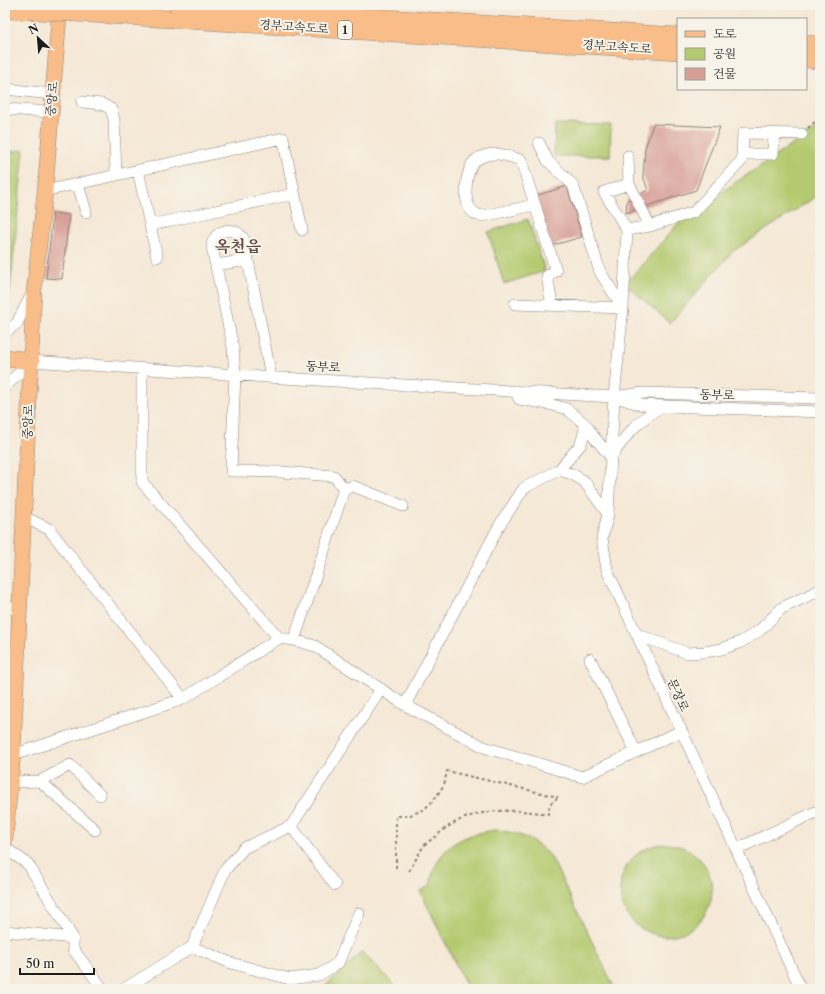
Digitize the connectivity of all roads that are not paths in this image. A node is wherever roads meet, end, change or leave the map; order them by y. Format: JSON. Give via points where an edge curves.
{"nodes":[{"id":1,"x":177,"y":5,"type":"edge"},
{"id":2,"x":67,"y":9,"type":"edge"},
{"id":3,"x":5,"y":10,"type":"edge"},
{"id":4,"x":677,"y":36,"type":"edge"},
{"id":5,"x":807,"y":44,"type":"edge"},
{"id":6,"x":820,"y":45,"type":"edge"},
{"id":7,"x":677,"y":51,"type":"edge"},
{"id":8,"x":807,"y":59,"type":"edge"},
{"id":9,"x":820,"y":60,"type":"edge"},
{"id":10,"x":5,"y":89,"type":"edge"},
{"id":11,"x":52,"y":94,"type":"junction"},
{"id":12,"x":82,"y":102,"type":"dead end"},
{"id":13,"x":5,"y":109,"type":"edge"},
{"id":14,"x":51,"y":112,"type":"junction"},
{"id":15,"x":774,"y":134,"type":"junction"},
{"id":16,"x":802,"y":134,"type":"road end"},
{"id":17,"x":539,"y":143,"type":"dead end"},
{"id":18,"x":742,"y":154,"type":"junction"},
{"id":19,"x":628,"y":156,"type":"dead end"},
{"id":20,"x":138,"y":170,"type":"junction"},
{"id":21,"x":116,"y":175,"type":"junction"},
{"id":22,"x":78,"y":184,"type":"junction"},
{"id":23,"x":629,"y":184,"type":"junction"},
{"id":24,"x":45,"y":191,"type":"junction"},
{"id":25,"x":294,"y":194,"type":"junction"},
{"id":26,"x":535,"y":205,"type":"junction"},
{"id":27,"x":86,"y":212,"type":"dead end"},
{"id":28,"x":150,"y":225,"type":"junction"},
{"id":29,"x":650,"y":226,"type":"junction"},
{"id":30,"x":302,"y":230,"type":"dead end"},
{"id":31,"x":627,"y":230,"type":"junction"},
{"id":32,"x":157,"y":257,"type":"dead end"},
{"id":33,"x":248,"y":260,"type":"junction"},
{"id":34,"x":216,"y":265,"type":"junction"},
{"id":35,"x":34,"y":291,"type":"junction"},
{"id":36,"x":515,"y":304,"type":"dead end"},
{"id":37,"x":552,"y":305,"type":"junction"},
{"id":38,"x":623,"y":308,"type":"junction"},
{"id":39,"x":5,"y":333,"type":"edge"},
{"id":40,"x":5,"y":358,"type":"edge"},
{"id":41,"x":31,"y":361,"type":"junction"},
{"id":42,"x":142,"y":369,"type":"junction"},
{"id":43,"x":235,"y":375,"type":"junction"},
{"id":44,"x":271,"y":377,"type":"junction"},
{"id":45,"x":5,"y":387,"type":"edge"},
{"id":46,"x":516,"y":391,"type":"junction"},
{"id":47,"x":614,"y":397,"type":"junction"},
{"id":48,"x":820,"y":398,"type":"edge"},
{"id":49,"x":662,"y":406,"type":"junction"},
{"id":50,"x":820,"y":412,"type":"edge"},
{"id":51,"x":586,"y":424,"type":"junction"},
{"id":52,"x":611,"y":457,"type":"junction"},
{"id":53,"x":559,"y":470,"type":"junction"},
{"id":54,"x":344,"y":489,"type":"junction"},
{"id":55,"x":403,"y":506,"type":"dead end"},
{"id":56,"x":608,"y":514,"type":"junction"},
{"id":57,"x":24,"y":516,"type":"junction"},
{"id":58,"x":820,"y":590,"type":"edge"},
{"id":59,"x":5,"y":605,"type":"edge"},
{"id":60,"x":20,"y":612,"type":"junction"},
{"id":61,"x":636,"y":634,"type":"junction"},
{"id":62,"x":279,"y":638,"type":"junction"},
{"id":63,"x":294,"y":640,"type":"junction"},
{"id":64,"x":590,"y":659,"type":"dead end"},
{"id":65,"x":381,"y":689,"type":"junction"},
{"id":66,"x":183,"y":699,"type":"junction"},
{"id":67,"x":405,"y":705,"type":"junction"},
{"id":68,"x":681,"y":731,"type":"junction"},
{"id":69,"x":636,"y":752,"type":"junction"},
{"id":70,"x":13,"y":755,"type":"junction"},
{"id":71,"x":40,"y":781,"type":"junction"},
{"id":72,"x":11,"y":782,"type":"junction"},
{"id":73,"x":100,"y":795,"type":"dead end"},
{"id":74,"x":820,"y":810,"type":"edge"},
{"id":75,"x":291,"y":826,"type":"junction"},
{"id":76,"x":94,"y":830,"type":"dead end"},
{"id":77,"x":5,"y":840,"type":"edge"},
{"id":78,"x":5,"y":848,"type":"edge"},
{"id":79,"x":737,"y":850,"type":"junction"},
{"id":80,"x":335,"y":885,"type":"dead end"},
{"id":81,"x":359,"y":913,"type":"dead end"},
{"id":82,"x":5,"y":931,"type":"edge"},
{"id":83,"x":73,"y":938,"type":"junction"},
{"id":84,"x":192,"y":947,"type":"junction"},
{"id":85,"x":103,"y":989,"type":"edge"},
{"id":86,"x":124,"y":989,"type":"edge"},
{"id":87,"x":800,"y":989,"type":"edge"}],
"edges":[{"from":1,"to":4,"type":"highway","name":"경부고속도로","number":"1"},
{"from":2,"to":3,"type":"highway","name":"경부고속도로","number":"1","bridge":true},
{"from":2,"to":7,"type":"highway","name":"경부고속도로","number":"1"},
{"from":2,"to":11,"type":"main road","name":"중앙로"},
{"from":5,"to":6,"type":"highway"},
{"from":8,"to":9,"type":"highway"},
{"from":10,"to":11,"type":"street"},
{"from":11,"to":14,"type":"main road","name":"중앙로"},
{"from":12,"to":21,"type":"street","via":[[102,104],[111,109],[114,119]]},
{"from":13,"to":14,"type":"street"},
{"from":14,"to":24,"type":"main road","name":"중앙로"},
{"from":15,"to":16,"type":"street"},
{"from":15,"to":18,"type":"street","via":[[773,154]]},
{"from":15,"to":18,"type":"street","via":[[743,133]]},
{"from":17,"to":38,"type":"street","via":[[548,161],[573,186],[600,272]]},
{"from":18,"to":29,"type":"street","via":[[742,160],[694,212]]},
{"from":19,"to":23,"type":"street"},
{"from":20,"to":21,"type":"street"},
{"from":20,"to":25,"type":"street","via":[[283,138]]},
{"from":20,"to":28,"type":"street"},
{"from":21,"to":22,"type":"street"},
{"from":22,"to":24,"type":"street"},
{"from":22,"to":27,"type":"street"},
{"from":23,"to":29,"type":"street"},
{"from":23,"to":31,"type":"street","via":[[604,192]]},
{"from":24,"to":35,"type":"main road","name":"중앙로"},
{"from":25,"to":28,"type":"street"},
{"from":25,"to":30,"type":"street"},
{"from":26,"to":26,"type":"street","via":[[478,216],[465,197],[470,167],[475,160],[496,154],[521,160]]},
{"from":26,"to":37,"type":"street","via":[[556,271],[547,276]]},
{"from":28,"to":32,"type":"street"},
{"from":29,"to":31,"type":"street"},
{"from":31,"to":38,"type":"street","name":"문장로"},
{"from":33,"to":34,"type":"street"},
{"from":33,"to":34,"type":"street","via":[[245,243],[240,235],[233,230],[224,230],[215,237],[212,244]]},
{"from":33,"to":44,"type":"street"},
{"from":34,"to":43,"type":"street","via":[[234,346]]},
{"from":35,"to":39,"type":"street","via":[[17,323]]},
{"from":35,"to":41,"type":"main road","name":"중앙로"},
{"from":36,"to":37,"type":"street"},
{"from":37,"to":38,"type":"street"},
{"from":38,"to":47,"type":"street","name":"문장로"},
{"from":40,"to":41,"type":"highway"},
{"from":41,"to":42,"type":"street","name":"동부로"},
{"from":41,"to":45,"type":"street"},
{"from":41,"to":57,"type":"main road","name":"중앙로"},
{"from":42,"to":43,"type":"street","name":"동부로"},
{"from":42,"to":62,"type":"street","via":[[142,482]]},
{"from":43,"to":44,"type":"street","name":"동부로"},
{"from":43,"to":54,"type":"street","via":[[231,471],[334,476]]},
{"from":44,"to":46,"type":"street","name":"동부로"},
{"from":46,"to":47,"type":"street","name":"동부로"},
{"from":46,"to":51,"type":"street","via":[[519,399],[567,409]]},
{"from":47,"to":48,"type":"street","name":"동부로","via":[[643,393]]},
{"from":47,"to":49,"type":"street","name":"동부로","via":[[642,405]]},
{"from":47,"to":52,"type":"street","name":"문장로"},
{"from":49,"to":50,"type":"street","name":"동부로"},
{"from":49,"to":52,"type":"street","via":[[635,426]]},
{"from":51,"to":52,"type":"street","via":[[592,436]]},
{"from":51,"to":53,"type":"street","via":[[581,444]]},
{"from":52,"to":56,"type":"street","name":"문장로"},
{"from":53,"to":56,"type":"street","via":[[584,481]]},
{"from":53,"to":67,"type":"street","via":[[524,488],[496,533]]},
{"from":54,"to":55,"type":"street","via":[[353,486]]},
{"from":54,"to":63,"type":"street"},
{"from":56,"to":61,"type":"street","name":"문장로","via":[[602,538],[607,570]]},
{"from":57,"to":60,"type":"main road","name":"중앙로"},
{"from":57,"to":66,"type":"street","via":[[49,529]]},
{"from":58,"to":61,"type":"street","via":[[782,608],[759,631],[722,649],[687,653]]},
{"from":59,"to":60,"type":"street"},
{"from":60,"to":70,"type":"main road","name":"중앙로"},
{"from":61,"to":68,"type":"street","name":"문장로"},
{"from":62,"to":63,"type":"street"},
{"from":62,"to":66,"type":"street"},
{"from":63,"to":65,"type":"street","via":[[315,646]]},
{"from":64,"to":69,"type":"street"},
{"from":65,"to":67,"type":"street"},
{"from":65,"to":75,"type":"street"},
{"from":66,"to":70,"type":"street"},
{"from":67,"to":69,"type":"street","via":[[484,747],[582,777]]},
{"from":68,"to":69,"type":"street"},
{"from":68,"to":79,"type":"street","name":"문장로"},
{"from":70,"to":72,"type":"main road","name":"중앙로"},
{"from":71,"to":72,"type":"street"},
{"from":71,"to":73,"type":"street","via":[[70,765]]},
{"from":71,"to":76,"type":"street"},
{"from":72,"to":77,"type":"main road","name":"중앙로"},
{"from":74,"to":79,"type":"street"},
{"from":75,"to":80,"type":"street"},
{"from":75,"to":84,"type":"street","via":[[244,848],[225,870]]},
{"from":78,"to":83,"type":"street","via":[[28,864]]},
{"from":79,"to":87,"type":"street","name":"문장로"},
{"from":81,"to":84,"type":"street","via":[[338,963],[319,975],[290,978],[231,963]]},
{"from":82,"to":83,"type":"street"},
{"from":83,"to":85,"type":"street","via":[[73,948]]},
{"from":84,"to":86,"type":"street"}]}
